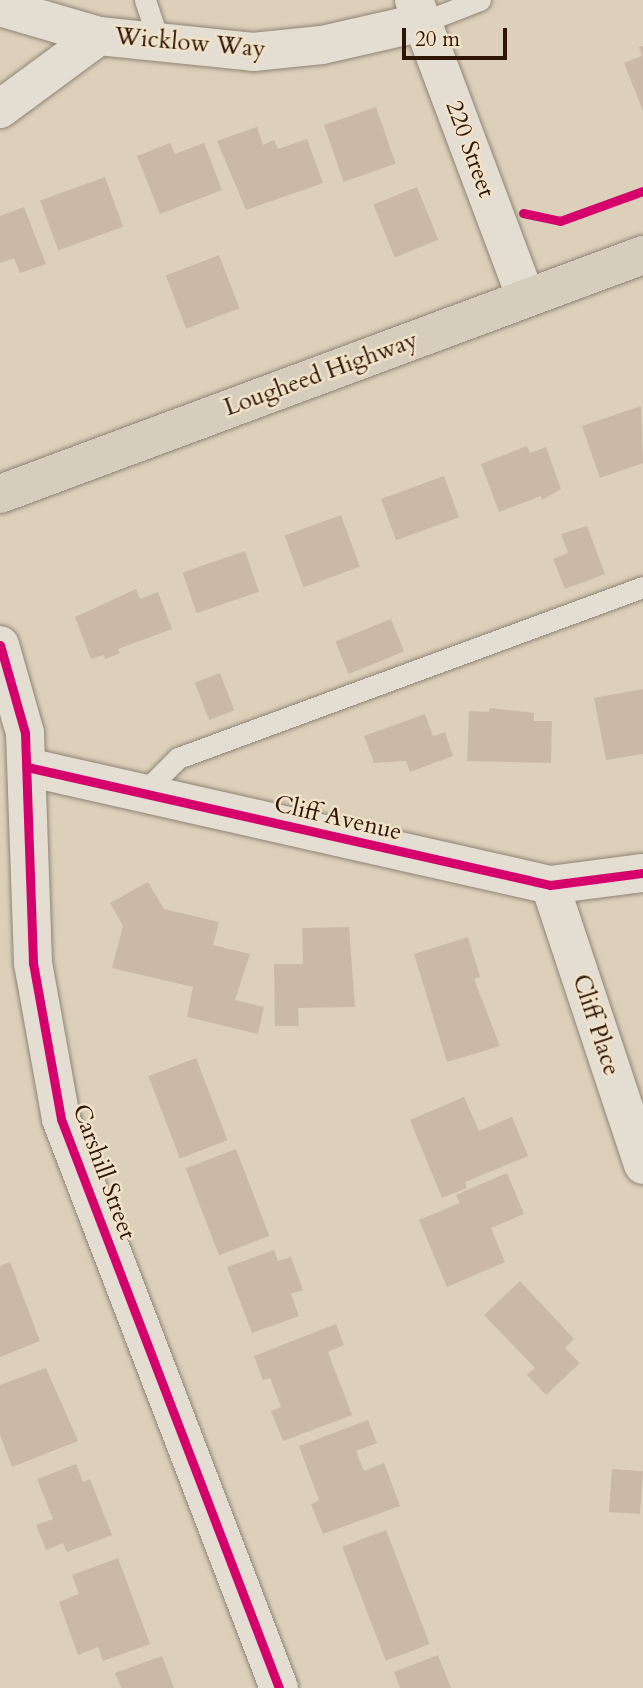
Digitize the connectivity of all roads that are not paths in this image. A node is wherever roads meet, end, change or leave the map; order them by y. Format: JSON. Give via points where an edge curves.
{"nodes":[{"id":1,"x":145,"y":0,"type":"edge"},
{"id":2,"x":480,"y":0,"type":"edge"},
{"id":3,"x":0,"y":7,"type":"edge"},
{"id":4,"x":419,"y":11,"type":"edge"},
{"id":5,"x":99,"y":36,"type":"junction"},
{"id":6,"x":160,"y":45,"type":"junction"},
{"id":7,"x":0,"y":109,"type":"edge"},
{"id":8,"x":643,"y":255,"type":"edge"},
{"id":9,"x":526,"y":298,"type":"junction"},
{"id":10,"x":0,"y":494,"type":"edge"},
{"id":11,"x":643,"y":587,"type":"edge"},
{"id":12,"x":0,"y":645,"type":"edge"},
{"id":13,"x":27,"y":767,"type":"junction"},
{"id":14,"x":142,"y":794,"type":"junction"},
{"id":15,"x":643,"y":873,"type":"edge"},
{"id":16,"x":550,"y":885,"type":"junction"},
{"id":17,"x":643,"y":1165,"type":"edge"},
{"id":18,"x":279,"y":1688,"type":"edge"}],
"edges":[{"from":1,"to":6,"type":"lane"},
{"from":2,"to":4,"type":"lane"},
{"from":3,"to":5,"type":"street","name":"Wicklow Way"},
{"from":4,"to":6,"type":"street","name":"Wicklow Way","via":[[322,45],[253,52]]},
{"from":4,"to":9,"type":"street","name":"220 Street"},
{"from":5,"to":6,"type":"street","name":"Wicklow Way"},
{"from":5,"to":7,"type":"street"},
{"from":8,"to":9,"type":"highway","name":"Lougheed Highway"},
{"from":9,"to":10,"type":"highway","name":"Lougheed Highway"},
{"from":11,"to":14,"type":"lane","via":[[178,758]]},
{"from":12,"to":13,"type":"street","name":"Carshill Street","via":[[25,733]]},
{"from":13,"to":14,"type":"street","name":"Cliff Avenue"},
{"from":13,"to":18,"type":"street","name":"Carshill Street","via":[[33,962],[61,1119]]},
{"from":14,"to":16,"type":"street","name":"Cliff Avenue"},
{"from":15,"to":16,"type":"street","name":"Cliff Avenue"},
{"from":16,"to":17,"type":"street","name":"Cliff Place"}]}
